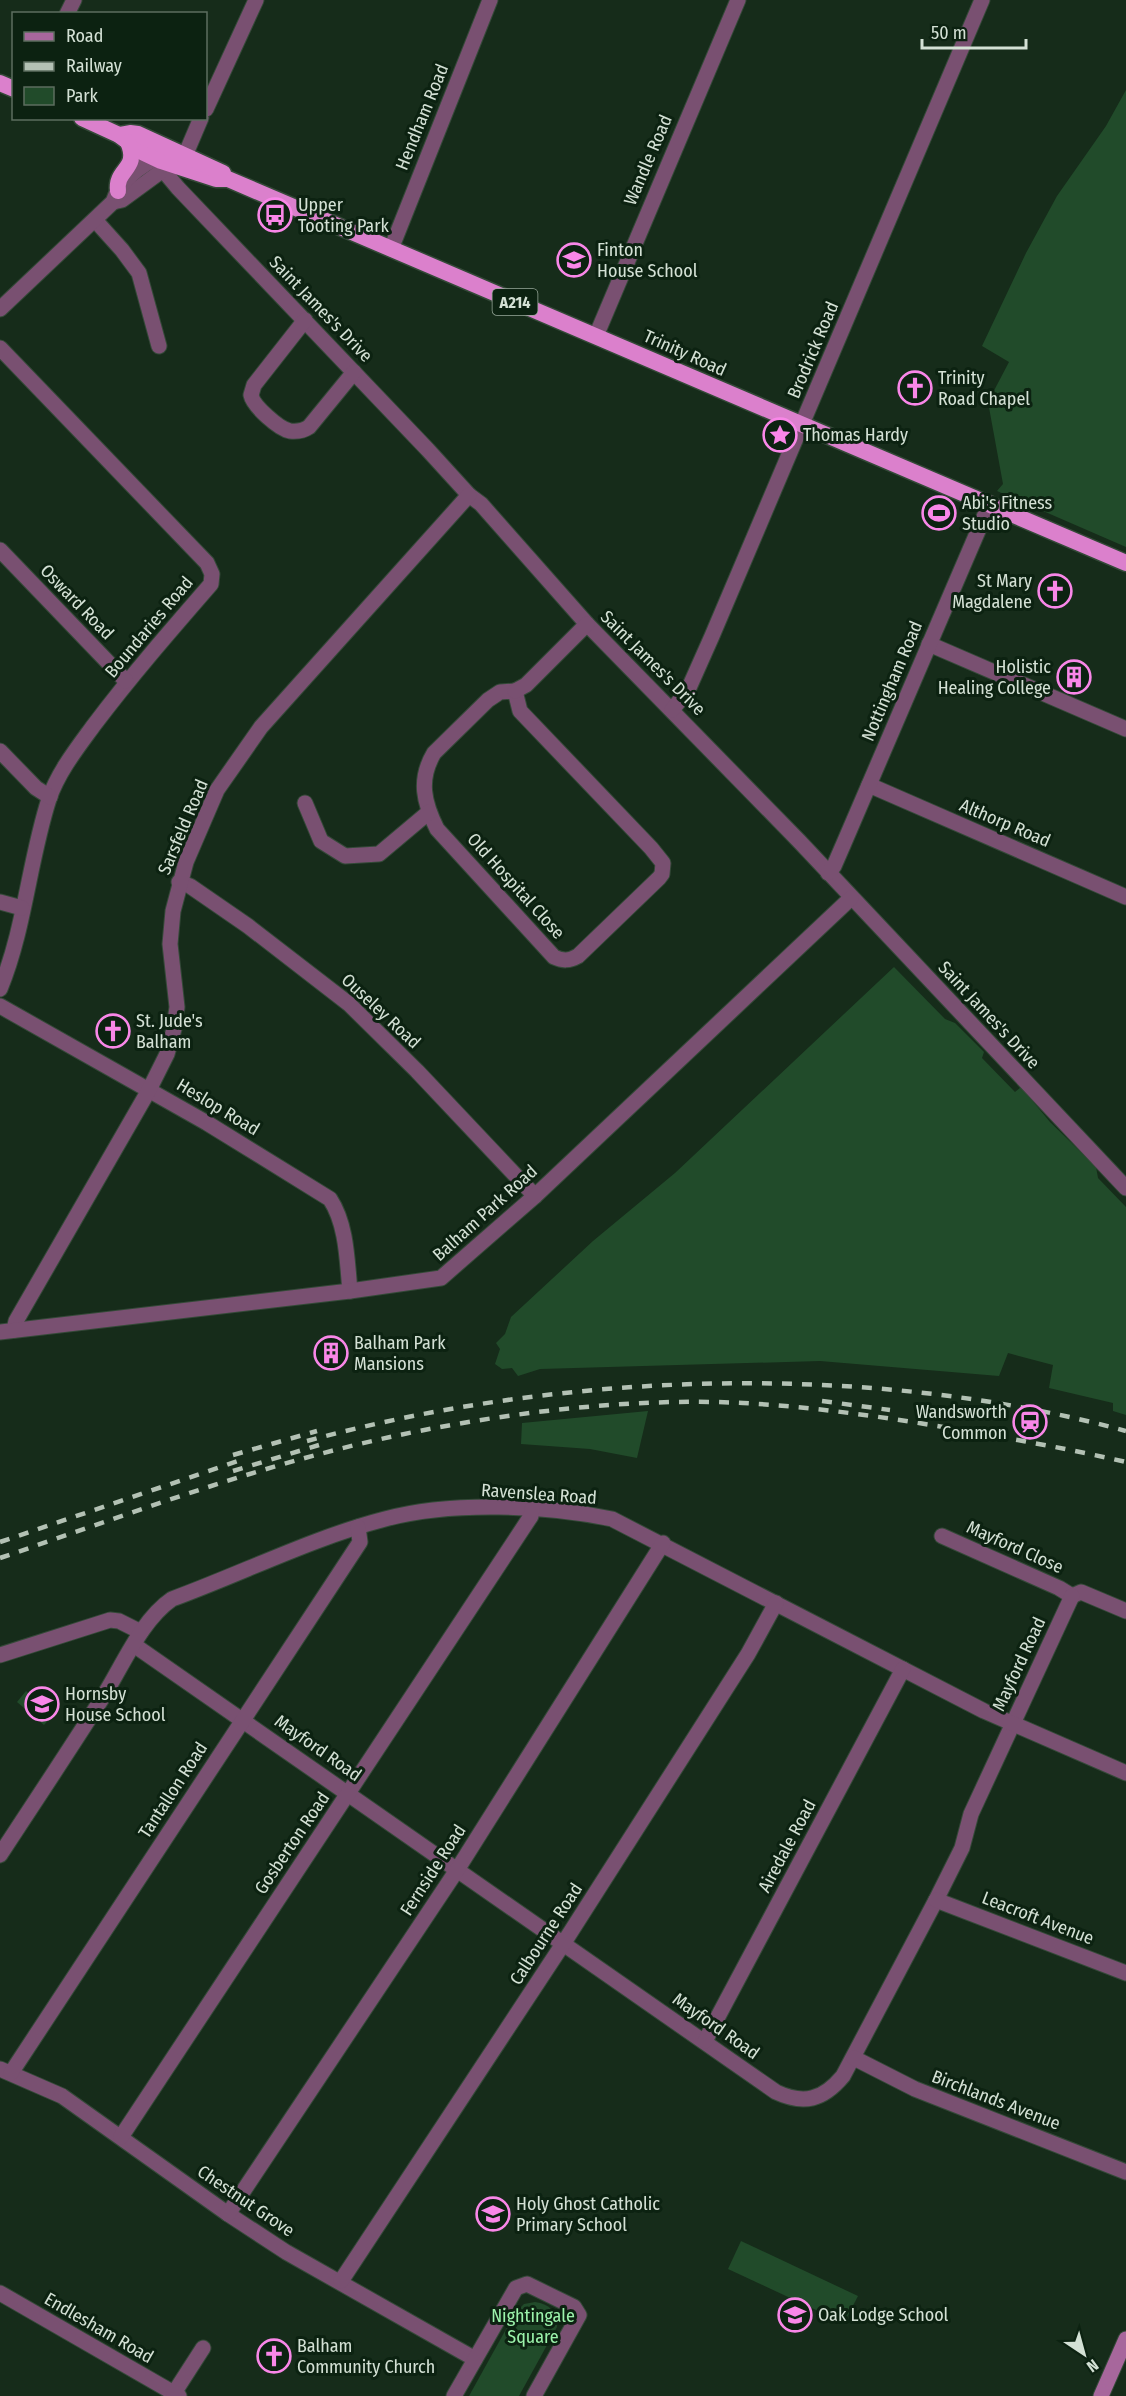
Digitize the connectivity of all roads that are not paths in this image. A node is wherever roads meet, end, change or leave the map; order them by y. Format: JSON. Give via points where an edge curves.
{"nodes":[{"id":1,"x":256,"y":0,"type":"edge"},
{"id":2,"x":490,"y":0,"type":"edge"},
{"id":3,"x":738,"y":0,"type":"edge"},
{"id":4,"x":982,"y":0,"type":"edge"},
{"id":5,"x":207,"y":107,"type":"edge"},
{"id":6,"x":86,"y":120,"type":"edge"},
{"id":7,"x":200,"y":120,"type":"edge"},
{"id":8,"x":123,"y":138,"type":"junction"},
{"id":9,"x":180,"y":158,"type":"junction"},
{"id":10,"x":160,"y":163,"type":"junction"},
{"id":11,"x":115,"y":197,"type":"junction"},
{"id":12,"x":95,"y":220,"type":"junction"},
{"id":13,"x":391,"y":249,"type":"junction"},
{"id":14,"x":0,"y":309,"type":"edge"},
{"id":15,"x":305,"y":320,"type":"junction"},
{"id":16,"x":596,"y":336,"type":"junction"},
{"id":17,"x":159,"y":346,"type":"dead end"},
{"id":18,"x":0,"y":348,"type":"edge"},
{"id":19,"x":354,"y":372,"type":"junction"},
{"id":20,"x":802,"y":425,"type":"junction"},
{"id":21,"x":468,"y":495,"type":"junction"},
{"id":22,"x":990,"y":503,"type":"junction"},
{"id":23,"x":0,"y":550,"type":"edge"},
{"id":24,"x":1126,"y":563,"type":"edge"},
{"id":25,"x":587,"y":624,"type":"junction"},
{"id":26,"x":929,"y":644,"type":"junction"},
{"id":27,"x":126,"y":681,"type":"junction"},
{"id":28,"x":515,"y":691,"type":"junction"},
{"id":29,"x":672,"y":710,"type":"junction"},
{"id":30,"x":1126,"y":729,"type":"edge"},
{"id":31,"x":0,"y":751,"type":"edge"},
{"id":32,"x":869,"y":785,"type":"junction"},
{"id":33,"x":50,"y":797,"type":"junction"},
{"id":34,"x":305,"y":803,"type":"dead end"},
{"id":35,"x":429,"y":812,"type":"junction"},
{"id":36,"x":828,"y":873,"type":"junction"},
{"id":37,"x":179,"y":882,"type":"junction"},
{"id":38,"x":1126,"y":897,"type":"edge"},
{"id":39,"x":851,"y":898,"type":"junction"},
{"id":40,"x":0,"y":902,"type":"edge"},
{"id":41,"x":22,"y":908,"type":"junction"},
{"id":42,"x":0,"y":989,"type":"edge"},
{"id":43,"x":0,"y":1006,"type":"edge"},
{"id":44,"x":149,"y":1090,"type":"junction"},
{"id":45,"x":1126,"y":1188,"type":"edge"},
{"id":46,"x":535,"y":1196,"type":"junction"},
{"id":47,"x":350,"y":1291,"type":"junction"},
{"id":48,"x":7,"y":1331,"type":"edge"},
{"id":49,"x":532,"y":1509,"type":"junction"},
{"id":50,"x":358,"y":1527,"type":"junction"},
{"id":51,"x":942,"y":1536,"type":"dead end"},
{"id":52,"x":663,"y":1543,"type":"junction"},
{"id":53,"x":1072,"y":1596,"type":"junction"},
{"id":54,"x":776,"y":1603,"type":"junction"},
{"id":55,"x":1126,"y":1611,"type":"edge"},
{"id":56,"x":138,"y":1638,"type":"junction"},
{"id":57,"x":0,"y":1655,"type":"edge"},
{"id":58,"x":903,"y":1669,"type":"junction"},
{"id":59,"x":243,"y":1720,"type":"junction"},
{"id":60,"x":1012,"y":1724,"type":"junction"},
{"id":61,"x":1126,"y":1773,"type":"edge"},
{"id":62,"x":349,"y":1793,"type":"junction"},
{"id":63,"x":0,"y":1855,"type":"edge"},
{"id":64,"x":457,"y":1870,"type":"junction"},
{"id":65,"x":936,"y":1900,"type":"junction"},
{"id":66,"x":563,"y":1944,"type":"junction"},
{"id":67,"x":1126,"y":1973,"type":"edge"},
{"id":68,"x":705,"y":2041,"type":"junction"},
{"id":69,"x":854,"y":2058,"type":"junction"},
{"id":70,"x":5,"y":2071,"type":"edge"},
{"id":71,"x":121,"y":2137,"type":"junction"},
{"id":72,"x":1126,"y":2172,"type":"edge"},
{"id":73,"x":228,"y":2214,"type":"junction"},
{"id":74,"x":341,"y":2281,"type":"junction"},
{"id":75,"x":0,"y":2293,"type":"edge"},
{"id":76,"x":1126,"y":2338,"type":"edge"},
{"id":77,"x":203,"y":2348,"type":"dead end"},
{"id":78,"x":475,"y":2359,"type":"junction"},
{"id":79,"x":176,"y":2394,"type":"edge"},
{"id":80,"x":454,"y":2396,"type":"edge"},
{"id":81,"x":534,"y":2396,"type":"edge"},
{"id":82,"x":1101,"y":2396,"type":"edge"}],
"edges":[{"from":1,"to":5,"type":"street"},
{"from":2,"to":13,"type":"street","name":"Hendham Road"},
{"from":3,"to":16,"type":"street","name":"Wandle Road"},
{"from":4,"to":20,"type":"street","name":"Brodrick Road"},
{"from":6,"to":8,"type":"highway","name":"Trinity Road","number":"A214"},
{"from":7,"to":9,"type":"street"},
{"from":8,"to":9,"type":"highway","name":"Trinity Road","number":"A214","via":[[130,133],[138,134]]},
{"from":8,"to":10,"type":"highway","name":"Trinity Road","number":"A214"},
{"from":8,"to":11,"type":"highway","via":[[130,148],[131,163],[118,180]]},
{"from":9,"to":10,"type":"highway","name":"Trinity Road","number":"A214"},
{"from":9,"to":13,"type":"highway","name":"Trinity Road","number":"A214","via":[[221,171],[228,179]]},
{"from":10,"to":11,"type":"street","via":[[133,174]]},
{"from":10,"to":15,"type":"street","name":"Saint James's Drive"},
{"from":11,"to":12,"type":"street"},
{"from":12,"to":14,"type":"street"},
{"from":12,"to":17,"type":"street","via":[[139,273]]},
{"from":13,"to":16,"type":"highway","name":"Trinity Road","number":"A214"},
{"from":15,"to":19,"type":"street","name":"Saint James's Drive"},
{"from":15,"to":19,"type":"street","via":[[254,385],[251,395],[256,405],[286,430],[304,430]]},
{"from":16,"to":20,"type":"highway","name":"Trinity Road","number":"A214"},
{"from":18,"to":27,"type":"street","name":"Boundaries Road","via":[[201,557],[212,574],[211,584]]},
{"from":19,"to":21,"type":"street","name":"Saint James's Drive"},
{"from":20,"to":22,"type":"highway","name":"Trinity Road","number":"A214"},
{"from":20,"to":29,"type":"street","name":"Brodrick Road","via":[[688,690]]},
{"from":21,"to":25,"type":"street","name":"Saint James's Drive","via":[[481,504]]},
{"from":21,"to":37,"type":"street","name":"Sarsfeld Road","via":[[261,727],[217,790]]},
{"from":22,"to":24,"type":"highway","name":"Trinity Road","number":"A214"},
{"from":22,"to":26,"type":"street","name":"Nottingham Road"},
{"from":23,"to":27,"type":"street","name":"Osward Road"},
{"from":25,"to":28,"type":"street","name":"Old Hospital Close","via":[[526,685]]},
{"from":25,"to":29,"type":"street","name":"Saint James's Drive"},
{"from":26,"to":30,"type":"street"},
{"from":26,"to":32,"type":"street","name":"Nottingham Road"},
{"from":27,"to":33,"type":"street","name":"Boundaries Road","via":[[74,752]]},
{"from":28,"to":35,"type":"street","name":"Old Hospital Close","via":[[500,692],[488,699],[434,753],[422,788]]},
{"from":28,"to":35,"type":"street","name":"Old Hospital Close","via":[[520,711],[661,859],[661,876],[578,956],[560,960],[437,829]]},
{"from":29,"to":36,"type":"street","name":"Saint James's Drive"},
{"from":31,"to":33,"type":"street"},
{"from":32,"to":36,"type":"street","name":"Nottingham Road"},
{"from":32,"to":38,"type":"street","name":"Althorp Road"},
{"from":33,"to":41,"type":"street","name":"Boundaries Road"},
{"from":34,"to":35,"type":"street","via":[[321,841],[345,856],[379,854]]},
{"from":36,"to":39,"type":"street","name":"Saint James's Drive"},
{"from":37,"to":44,"type":"street","name":"Sarsfeld Road","via":[[170,944],[177,1007],[174,1029],[167,1054]]},
{"from":37,"to":46,"type":"street","name":"Ouseley Road","via":[[248,926],[349,1004]]},
{"from":39,"to":45,"type":"street","name":"Saint James's Drive"},
{"from":39,"to":46,"type":"street","name":"Balham Park Road"},
{"from":40,"to":41,"type":"street"},
{"from":41,"to":42,"type":"street","name":"Boundaries Road","via":[[15,948]]},
{"from":43,"to":44,"type":"street","name":"Heslop Road"},
{"from":44,"to":47,"type":"street","name":"Heslop Road","via":[[330,1199],[342,1227]]},
{"from":44,"to":48,"type":"street","name":"Sarsfeld Road","via":[[16,1322]]},
{"from":46,"to":47,"type":"street","name":"Balham Park Road","via":[[441,1278]]},
{"from":47,"to":48,"type":"street","name":"Balham Park Road"},
{"from":49,"to":50,"type":"street","name":"Ravenslea Road","via":[[449,1509],[388,1518]]},
{"from":49,"to":52,"type":"street","name":"Ravenslea Road","via":[[612,1519]]},
{"from":49,"to":62,"type":"street","name":"Gosberton Road"},
{"from":50,"to":56,"type":"street","name":"Ravenslea Road","via":[[172,1599],[154,1614]]},
{"from":50,"to":59,"type":"street","name":"Tantallon Road","via":[[360,1542]]},
{"from":51,"to":53,"type":"street","name":"Mayford Close"},
{"from":52,"to":54,"type":"street","name":"Ravenslea Road"},
{"from":52,"to":64,"type":"street","name":"Fernside Road"},
{"from":53,"to":55,"type":"street","name":"Mayford Close","via":[[1081,1592]]},
{"from":53,"to":60,"type":"street","name":"Mayford Road"},
{"from":54,"to":58,"type":"street","name":"Ravenslea Road"},
{"from":54,"to":66,"type":"street","name":"Calbourne Road","via":[[748,1654]]},
{"from":56,"to":57,"type":"street","via":[[119,1621],[110,1620]]},
{"from":56,"to":59,"type":"street","name":"Mayford Road"},
{"from":56,"to":63,"type":"street","name":"Ravenslea Road"},
{"from":58,"to":60,"type":"street","name":"Ravenslea Road"},
{"from":58,"to":68,"type":"street","name":"Airedale Road"},
{"from":59,"to":62,"type":"street","name":"Mayford Road"},
{"from":59,"to":70,"type":"street","name":"Tantallon Road"},
{"from":60,"to":61,"type":"street","name":"Ravenslea Road"},
{"from":60,"to":65,"type":"street","name":"Mayford Road","via":[[971,1814],[962,1848]]},
{"from":62,"to":64,"type":"street","name":"Mayford Road"},
{"from":62,"to":71,"type":"street","name":"Gosberton Road"},
{"from":64,"to":66,"type":"street","name":"Mayford Road"},
{"from":64,"to":73,"type":"street","name":"Fernside Road"},
{"from":65,"to":67,"type":"street","name":"Leacroft Avenue"},
{"from":65,"to":69,"type":"street","name":"Mayford Road"},
{"from":66,"to":68,"type":"street","name":"Mayford Road"},
{"from":66,"to":74,"type":"street","name":"Calbourne Road"},
{"from":68,"to":69,"type":"street","name":"Mayford Road","via":[[776,2092],[798,2099],[823,2095],[833,2088]]},
{"from":69,"to":72,"type":"street","name":"Birchlands Avenue","via":[[915,2089]]},
{"from":70,"to":71,"type":"street","name":"Chestnut Grove","via":[[62,2096]]},
{"from":71,"to":73,"type":"street","name":"Chestnut Grove"},
{"from":73,"to":74,"type":"street","name":"Chestnut Grove","via":[[286,2252]]},
{"from":74,"to":78,"type":"street","name":"Chestnut Grove"},
{"from":75,"to":79,"type":"street","name":"Endlesham Road"},
{"from":76,"to":82,"type":"main road"},
{"from":77,"to":79,"type":"street"},
{"from":78,"to":80,"type":"street"},
{"from":78,"to":81,"type":"street","via":[[519,2286],[527,2284],[574,2307],[578,2319]]}]}
